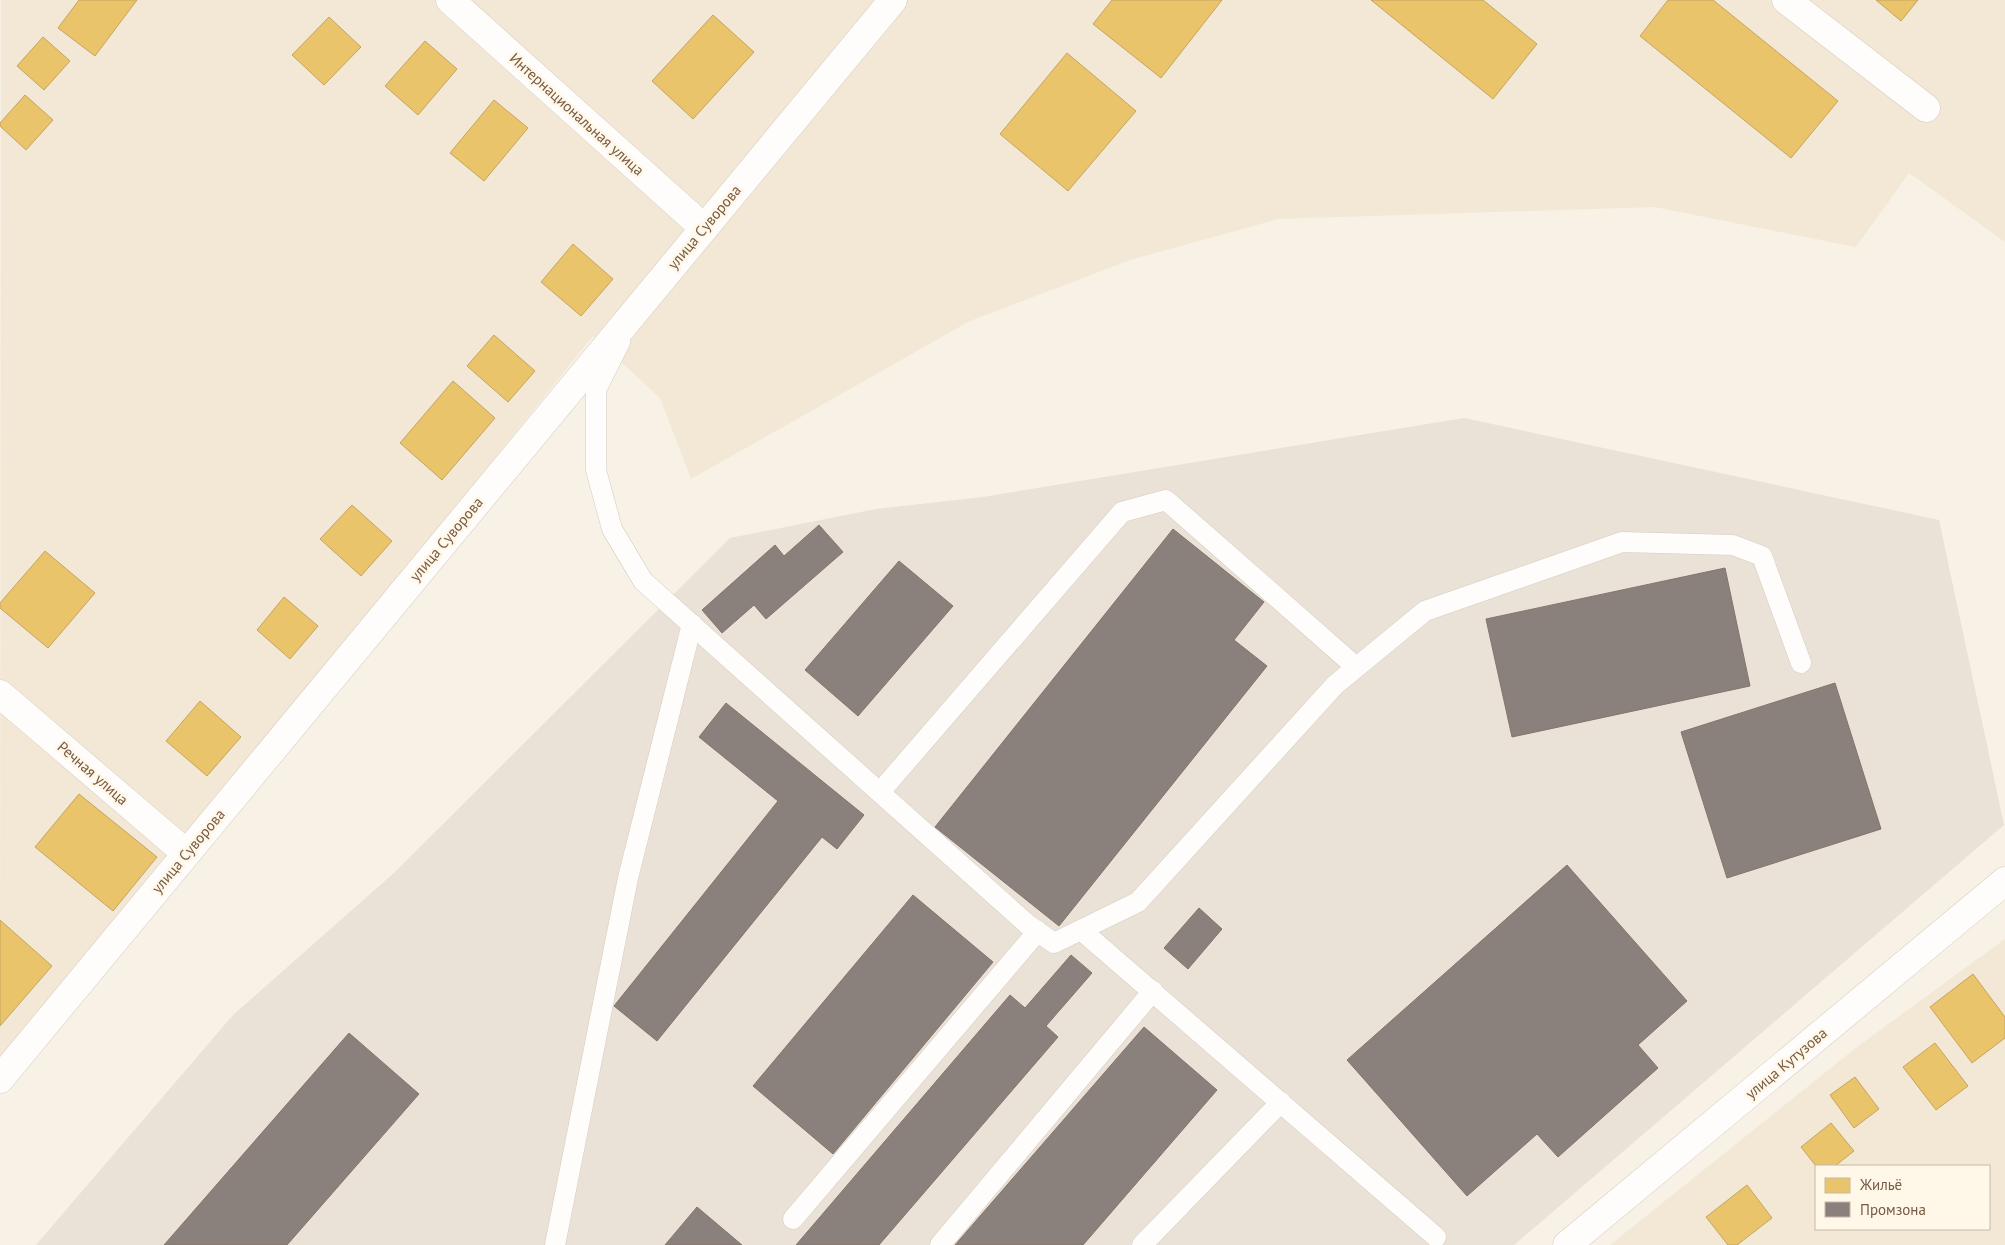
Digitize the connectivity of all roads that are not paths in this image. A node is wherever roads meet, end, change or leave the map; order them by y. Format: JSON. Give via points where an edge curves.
{"nodes":[{"id":1,"x":450,"y":0,"type":"edge"},
{"id":2,"x":893,"y":0,"type":"edge"},
{"id":3,"x":1786,"y":0,"type":"edge"},
{"id":4,"x":1926,"y":108,"type":"dead end"},
{"id":5,"x":704,"y":228,"type":"junction"},
{"id":6,"x":637,"y":308,"type":"junction"},
{"id":7,"x":692,"y":624,"type":"junction"},
{"id":8,"x":1801,"y":663,"type":"dead end"},
{"id":9,"x":1356,"y":667,"type":"junction"},
{"id":10,"x":0,"y":694,"type":"edge"},
{"id":11,"x":880,"y":792,"type":"junction"},
{"id":12,"x":186,"y":853,"type":"junction"},
{"id":13,"x":2005,"y":881,"type":"edge"},
{"id":14,"x":1081,"y":930,"type":"junction"},
{"id":15,"x":1038,"y":931,"type":"junction"},
{"id":16,"x":1152,"y":991,"type":"junction"},
{"id":17,"x":0,"y":1079,"type":"edge"},
{"id":18,"x":1281,"y":1102,"type":"junction"},
{"id":19,"x":793,"y":1218,"type":"dead end"},
{"id":20,"x":1436,"y":1237,"type":"dead end"},
{"id":21,"x":555,"y":1245,"type":"edge"},
{"id":22,"x":940,"y":1245,"type":"edge"},
{"id":23,"x":1142,"y":1245,"type":"edge"},
{"id":24,"x":1567,"y":1245,"type":"edge"}],
"edges":[{"from":1,"to":5,"type":"street","name":"Интернациональная улица"},
{"from":2,"to":5,"type":"street","name":"улица Суворова"},
{"from":3,"to":4,"type":"street"},
{"from":5,"to":6,"type":"street","name":"улица Суворова"},
{"from":6,"to":7,"type":"lane","via":[[596,390],[596,470],[612,529],[643,581]]},
{"from":6,"to":12,"type":"street","name":"улица Суворова"},
{"from":7,"to":11,"type":"lane"},
{"from":7,"to":21,"type":"lane","via":[[628,878]]},
{"from":8,"to":9,"type":"lane","via":[[1762,556],[1733,545],[1622,542],[1425,611]]},
{"from":9,"to":11,"type":"lane","via":[[1166,500],[1122,512]]},
{"from":9,"to":14,"type":"lane","via":[[1335,685],[1138,902]]},
{"from":10,"to":12,"type":"street","name":"Речная улица"},
{"from":11,"to":15,"type":"lane"},
{"from":12,"to":17,"type":"street","name":"улица Суворова"},
{"from":13,"to":24,"type":"street","name":"улица Кутузова"},
{"from":14,"to":15,"type":"lane","via":[[1054,943]]},
{"from":14,"to":16,"type":"lane"},
{"from":15,"to":19,"type":"lane"},
{"from":16,"to":18,"type":"lane"},
{"from":16,"to":22,"type":"lane"},
{"from":18,"to":20,"type":"lane"},
{"from":18,"to":23,"type":"lane"}]}
